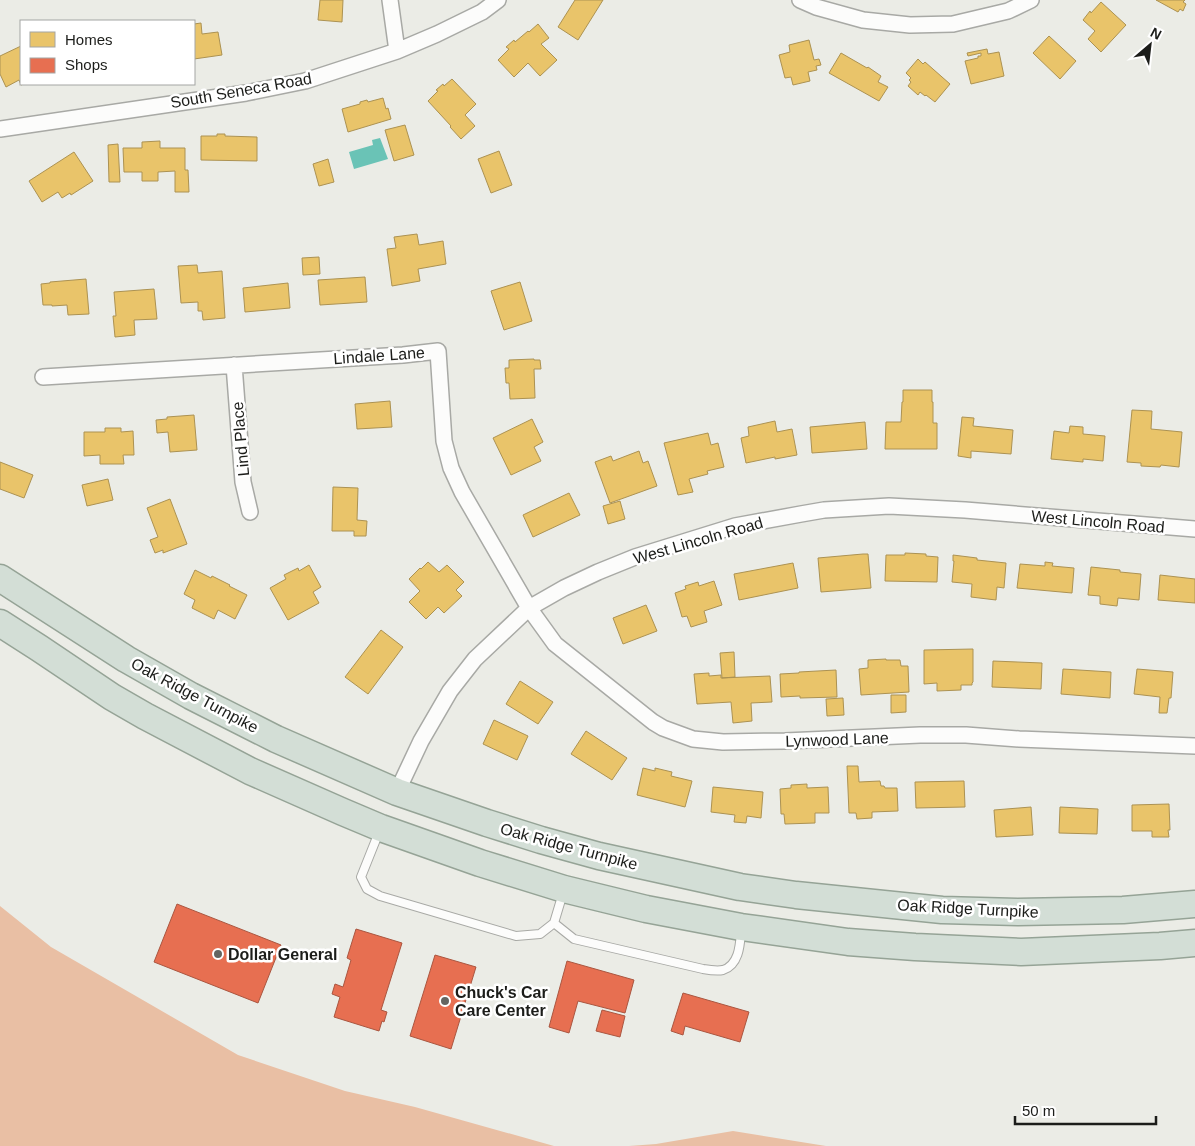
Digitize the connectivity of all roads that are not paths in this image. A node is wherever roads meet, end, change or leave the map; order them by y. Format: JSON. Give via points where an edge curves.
{"nodes":[{"id":1,"x":390,"y":0,"type":"edge"},
{"id":2,"x":498,"y":0,"type":"edge"},
{"id":3,"x":800,"y":0,"type":"edge"},
{"id":4,"x":1031,"y":0,"type":"edge"},
{"id":5,"x":397,"y":51,"type":"junction"},
{"id":6,"x":0,"y":129,"type":"edge"},
{"id":7,"x":234,"y":365,"type":"junction"},
{"id":8,"x":43,"y":377,"type":"dead end"},
{"id":9,"x":250,"y":512,"type":"dead end"},
{"id":10,"x":1195,"y":529,"type":"edge"},
{"id":11,"x":0,"y":578,"type":"edge"},
{"id":12,"x":529,"y":608,"type":"junction"},
{"id":13,"x":0,"y":623,"type":"edge"},
{"id":14,"x":1195,"y":746,"type":"edge"},
{"id":15,"x":397,"y":792,"type":"junction"},
{"id":16,"x":381,"y":828,"type":"junction"},
{"id":17,"x":564,"y":888,"type":"junction"},
{"id":18,"x":1195,"y":904,"type":"edge"},
{"id":19,"x":554,"y":923,"type":"junction"},
{"id":20,"x":741,"y":927,"type":"junction"},
{"id":21,"x":1195,"y":943,"type":"edge"}],
"edges":[{"from":1,"to":5,"type":"street"},
{"from":2,"to":5,"type":"street","name":"South Seneca Road","via":[[482,12]]},
{"from":3,"to":4,"type":"street","via":[[816,8],[863,20],[910,25],[953,24],[1008,11]]},
{"from":5,"to":6,"type":"street","name":"South Seneca Road","via":[[306,81],[246,93]]},
{"from":7,"to":8,"type":"street","name":"Lindale Lane"},
{"from":7,"to":9,"type":"street","name":"Lind Place","via":[[243,482]]},
{"from":7,"to":12,"type":"street","name":"Lindale Lane","via":[[438,351],[444,441],[451,468]]},
{"from":10,"to":12,"type":"street","name":"West Lincoln Road","via":[[934,508],[889,506],[824,510],[735,526],[635,557],[564,588]]},
{"from":11,"to":15,"type":"highway","name":"Oak Ridge Turnpike","via":[[126,659],[191,696],[276,739]]},
{"from":12,"to":14,"type":"street","name":"Lynwood Lane","via":[[555,644],[653,722],[693,739],[723,742],[966,735]]},
{"from":12,"to":15,"type":"street","name":"West Lincoln Road","via":[[476,659],[450,691]]},
{"from":13,"to":16,"type":"highway","via":[[112,697],[186,738],[258,774]]},
{"from":15,"to":16,"type":"highway"},
{"from":15,"to":18,"type":"highway","name":"Oak Ridge Turnpike","via":[[496,826],[599,856],[731,885],[796,895],[942,910],[1018,912],[1123,910]]},
{"from":16,"to":17,"type":"highway"},
{"from":16,"to":19,"type":"lane","via":[[361,877],[367,889],[380,896],[516,936],[540,934]]},
{"from":17,"to":19,"type":"lane"},
{"from":17,"to":20,"type":"highway","via":[[646,909]]},
{"from":19,"to":20,"type":"lane","via":[[574,939],[703,969],[722,970],[732,965],[740,950]]},
{"from":20,"to":21,"type":"highway","via":[[848,942],[1021,952]]}]}
